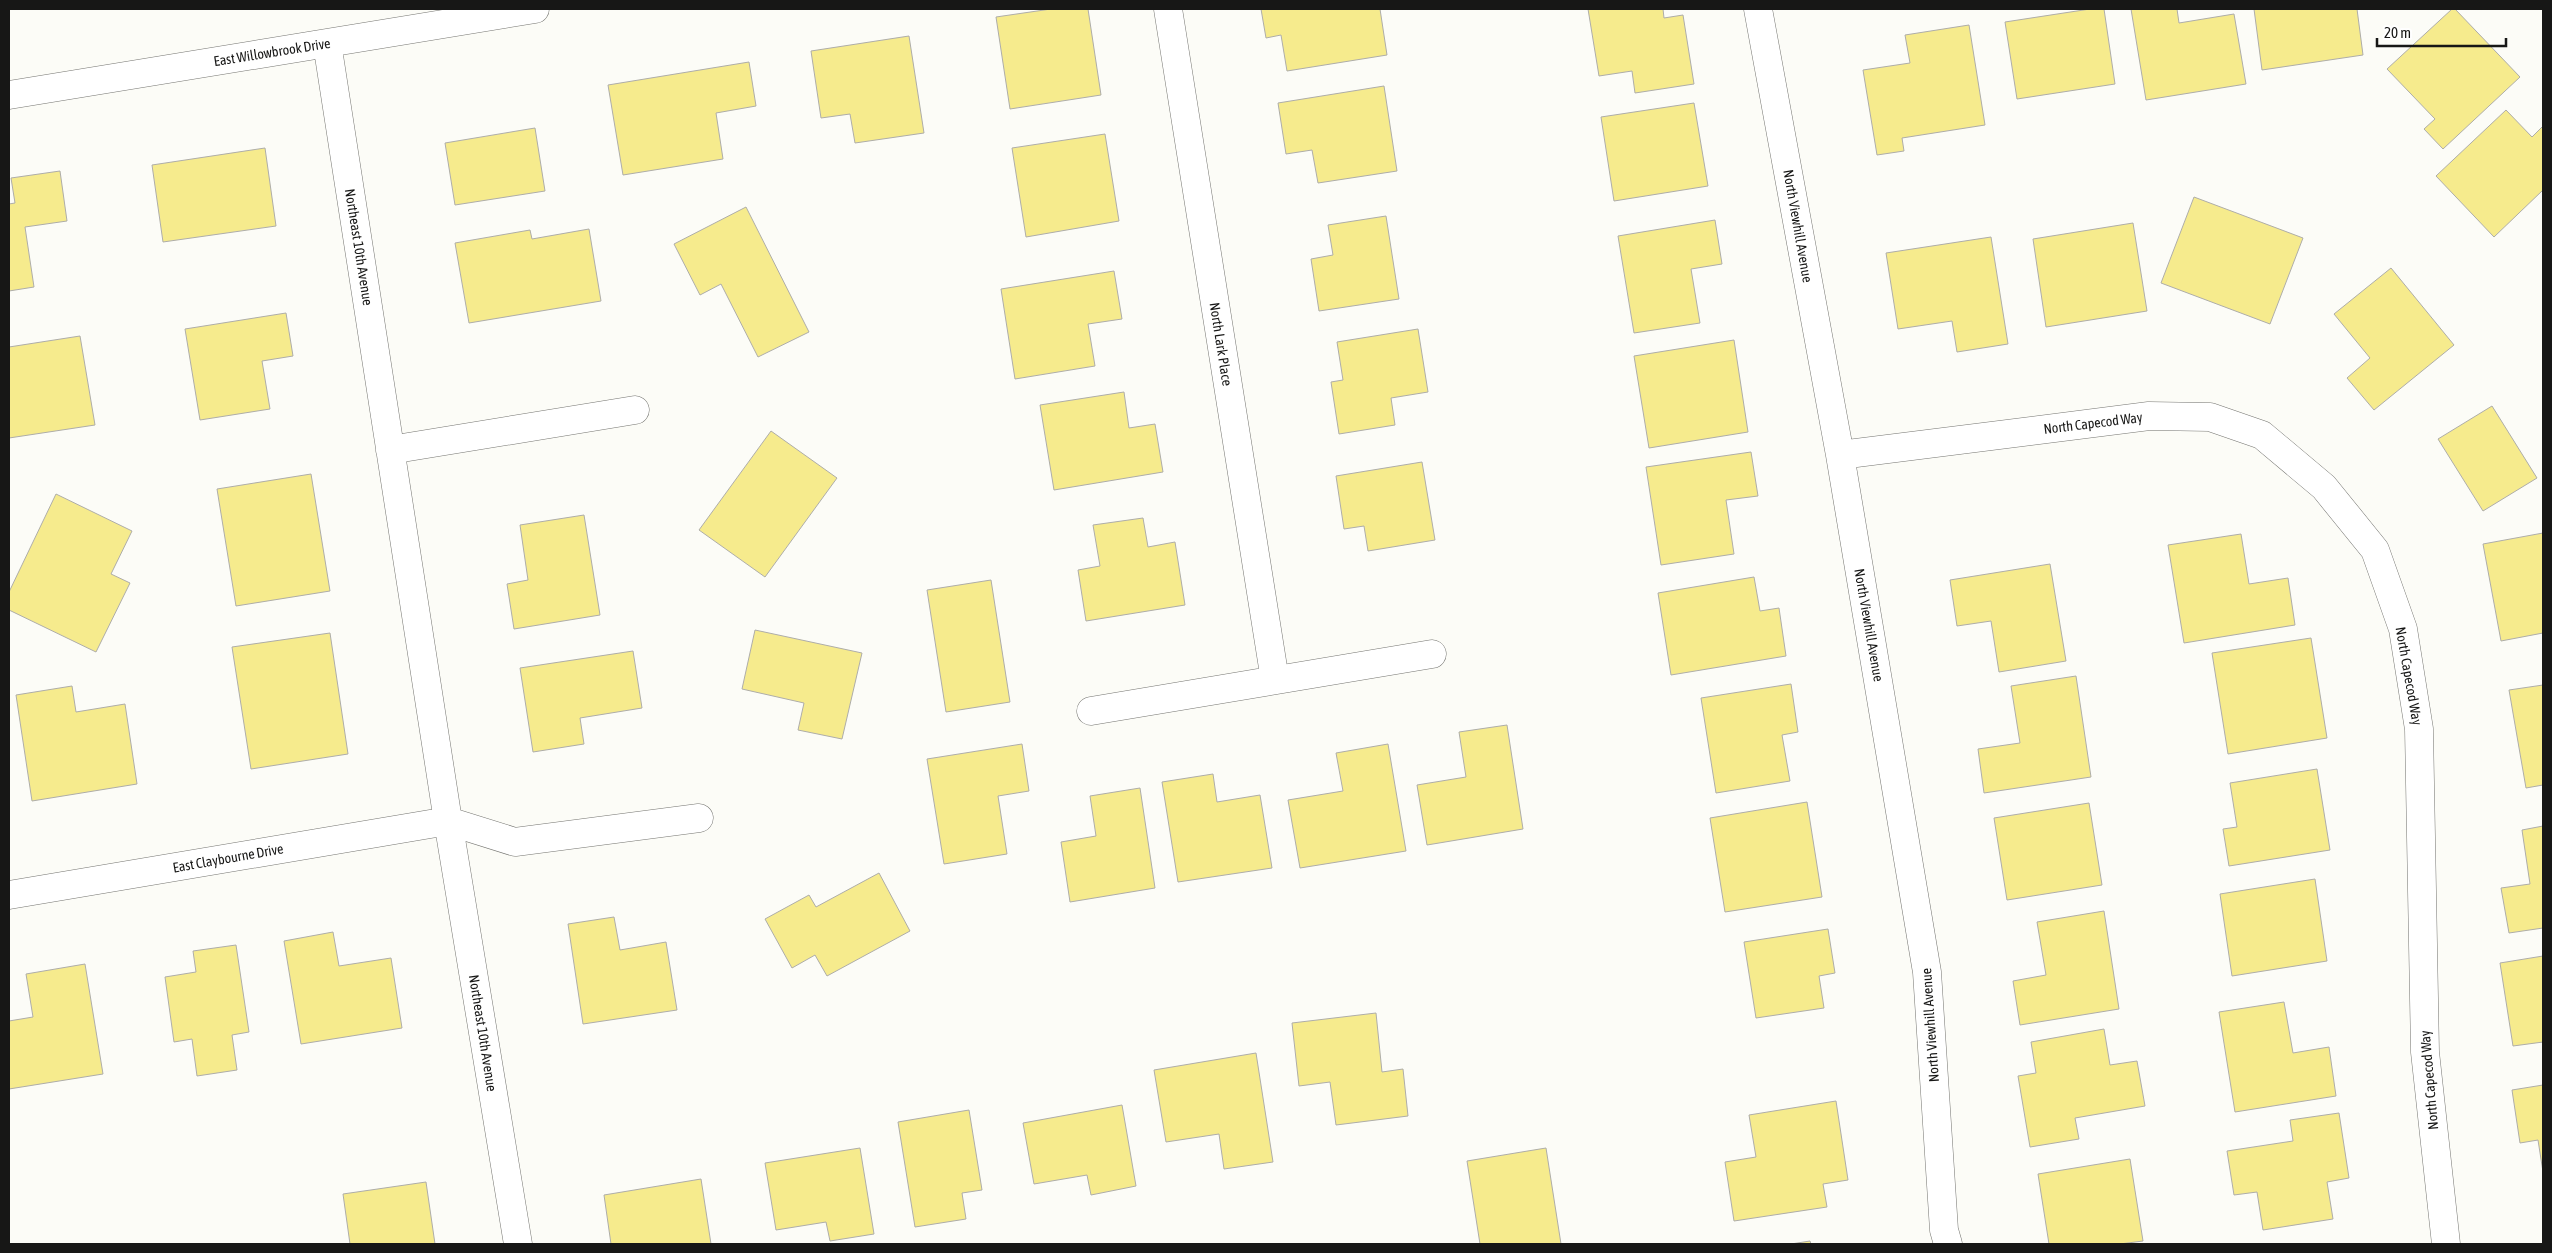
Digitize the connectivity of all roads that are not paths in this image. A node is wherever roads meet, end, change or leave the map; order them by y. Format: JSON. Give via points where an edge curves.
{"nodes":[{"id":1,"x":535,"y":9,"type":"edge"},
{"id":2,"x":1168,"y":9,"type":"edge"},
{"id":3,"x":1758,"y":9,"type":"edge"},
{"id":4,"x":327,"y":43,"type":"junction"},
{"id":5,"x":9,"y":95,"type":"edge"},
{"id":6,"x":635,"y":410,"type":"dead end"},
{"id":7,"x":390,"y":450,"type":"junction"},
{"id":8,"x":1840,"y":455,"type":"junction"},
{"id":9,"x":1432,"y":654,"type":"dead end"},
{"id":10,"x":1275,"y":680,"type":"junction"},
{"id":11,"x":1091,"y":711,"type":"dead end"},
{"id":12,"x":699,"y":818,"type":"dead end"},
{"id":13,"x":448,"y":821,"type":"junction"},
{"id":14,"x":9,"y":895,"type":"edge"},
{"id":15,"x":518,"y":1244,"type":"edge"},
{"id":16,"x":1948,"y":1244,"type":"edge"},
{"id":17,"x":2446,"y":1244,"type":"edge"}],
"edges":[{"from":1,"to":4,"type":"street","name":"East Willowbrook Drive"},
{"from":2,"to":10,"type":"street","name":"North Lark Place"},
{"from":3,"to":8,"type":"street","name":"North Viewhill Avenue"},
{"from":4,"to":5,"type":"street","name":"East Willowbrook Drive"},
{"from":4,"to":7,"type":"street","name":"Northeast 10th Avenue"},
{"from":6,"to":7,"type":"street"},
{"from":7,"to":13,"type":"street","name":"Northeast 10th Avenue"},
{"from":8,"to":16,"type":"street","name":"North Viewhill Avenue","via":[[1928,972],[1944,1230]]},
{"from":8,"to":17,"type":"street","name":"North Capecod Way","via":[[2149,416],[2210,417],[2262,435],[2324,487],[2375,550],[2403,629],[2419,729],[2425,1052]]},
{"from":9,"to":10,"type":"street"},
{"from":10,"to":11,"type":"street"},
{"from":12,"to":13,"type":"street","via":[[514,842]]},
{"from":13,"to":14,"type":"street","name":"East Claybourne Drive"},
{"from":13,"to":15,"type":"street","name":"Northeast 10th Avenue"}]}
